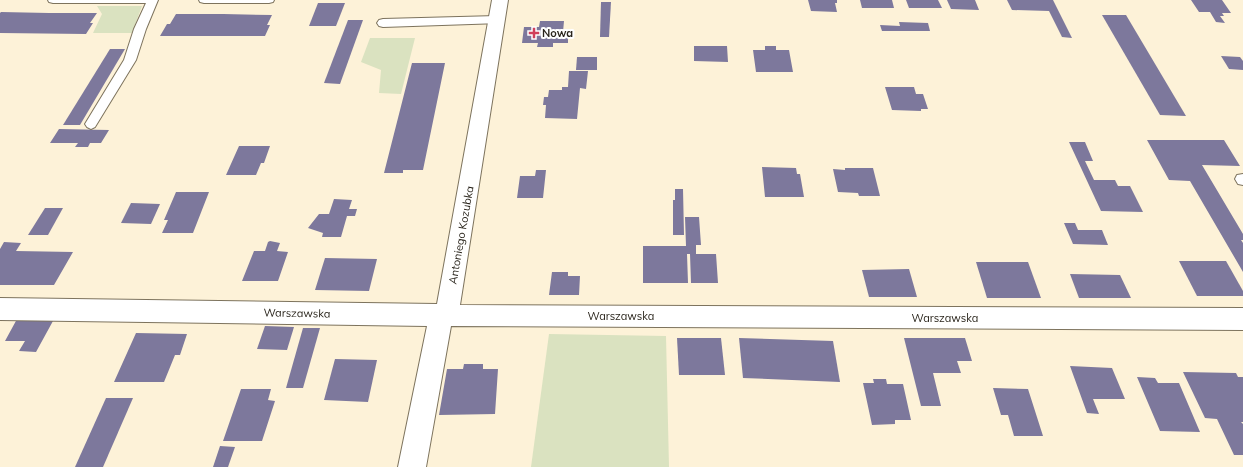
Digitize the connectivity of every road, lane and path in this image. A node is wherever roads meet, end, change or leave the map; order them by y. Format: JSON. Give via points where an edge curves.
{"nodes":[{"id":1,"x":53,"y":0,"type":"edge"},
{"id":2,"x":150,"y":0,"type":"edge"},
{"id":3,"x":204,"y":0,"type":"edge"},
{"id":4,"x":269,"y":0,"type":"edge"},
{"id":5,"x":499,"y":10,"type":"edge"},
{"id":6,"x":383,"y":23,"type":"dead end"},
{"id":7,"x":91,"y":124,"type":"dead end"},
{"id":8,"x":0,"y":309,"type":"edge"},
{"id":9,"x":444,"y":315,"type":"junction"},
{"id":10,"x":1243,"y":319,"type":"edge"},
{"id":11,"x":412,"y":467,"type":"edge"}],
"edges":[{"from":1,"to":2,"type":"lane"},
{"from":2,"to":7,"type":"lane","via":[[130,60]]},
{"from":3,"to":4,"type":"lane"},
{"from":5,"to":6,"type":"lane"},
{"from":5,"to":9,"type":"street","name":"Antoniego Kozubka","via":[[449,304]]},
{"from":8,"to":9,"type":"street","name":"Warszawska"},
{"from":9,"to":10,"type":"street","name":"Warszawska"},
{"from":9,"to":11,"type":"street","name":"Antoniego Kozubka","via":[[438,328]]}]}
